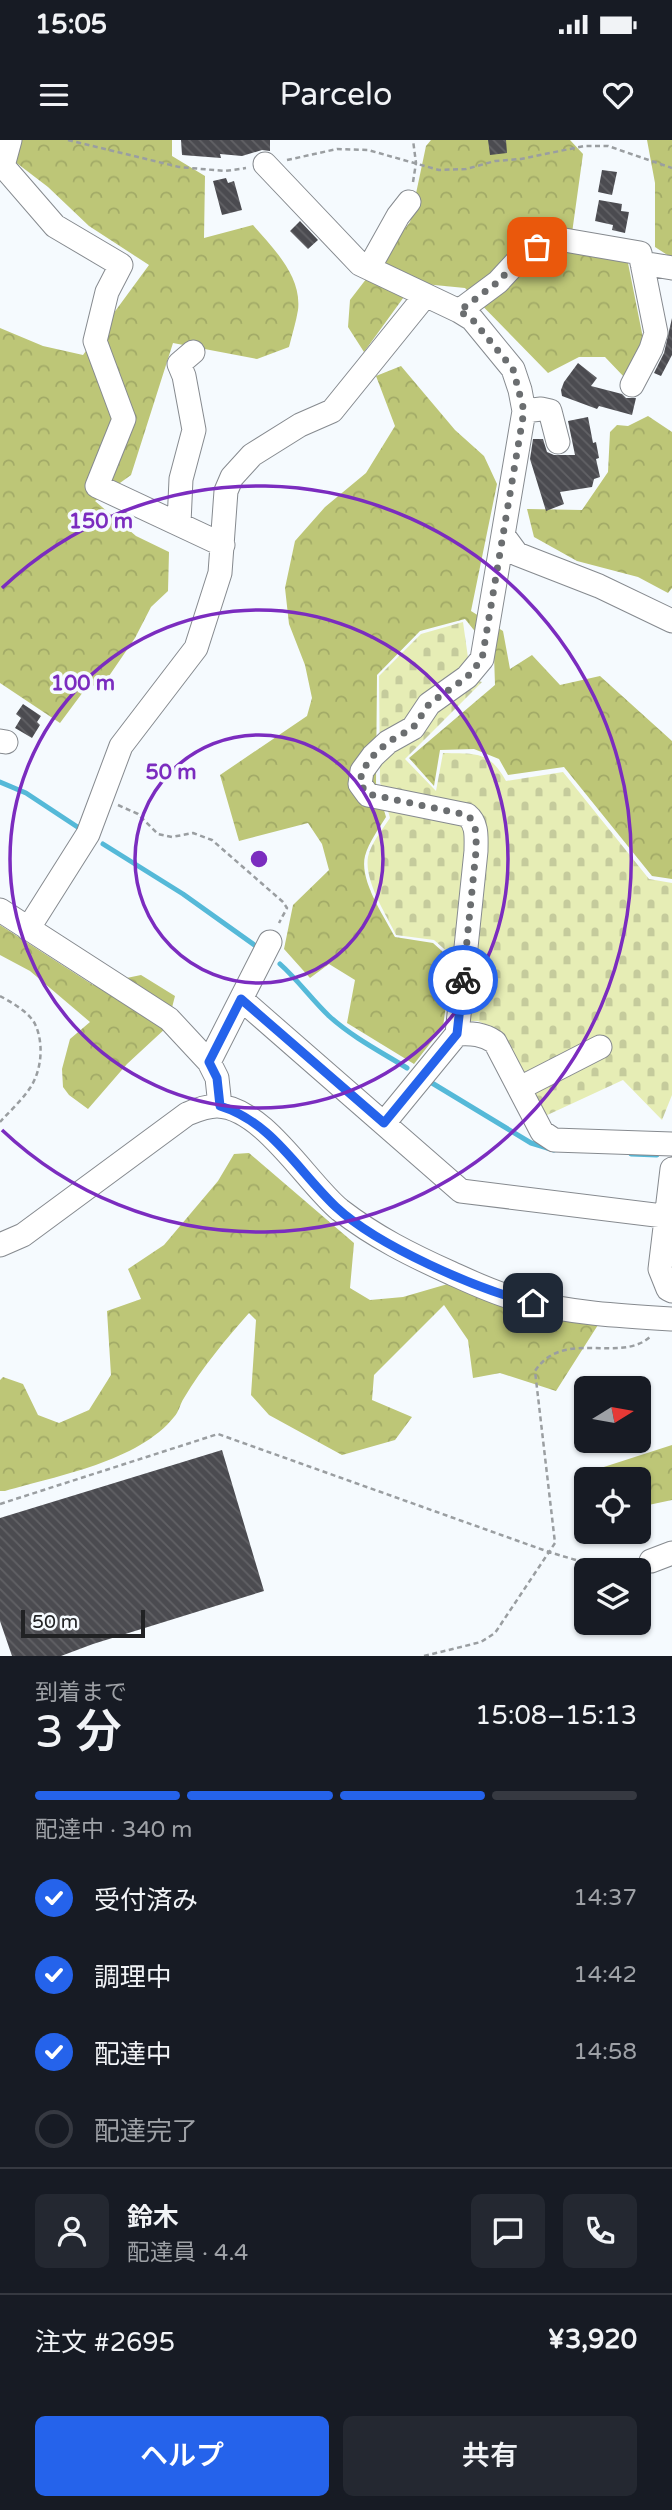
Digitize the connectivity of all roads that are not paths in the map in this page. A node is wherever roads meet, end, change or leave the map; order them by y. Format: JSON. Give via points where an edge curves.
{"nodes":[{"id":1,"x":10,"y":140,"type":"edge"},
{"id":2,"x":265,"y":164,"type":"road end"},
{"id":3,"x":409,"y":202,"type":"road end"},
{"id":4,"x":642,"y":263,"type":"junction"},
{"id":5,"x":365,"y":266,"type":"junction"},
{"id":6,"x":672,"y":268,"type":"edge"},
{"id":7,"x":425,"y":296,"type":"junction"},
{"id":8,"x":459,"y":311,"type":"junction"},
{"id":9,"x":193,"y":352,"type":"dead end"},
{"id":10,"x":632,"y":385,"type":"dead end"},
{"id":11,"x":524,"y":411,"type":"junction"},
{"id":12,"x":558,"y":442,"type":"dead end"},
{"id":13,"x":179,"y":523,"type":"junction"},
{"id":14,"x":503,"y":535,"type":"junction"},
{"id":15,"x":223,"y":545,"type":"junction"},
{"id":16,"x":672,"y":621,"type":"edge"},
{"id":17,"x":0,"y":910,"type":"edge"},
{"id":18,"x":28,"y":929,"type":"junction"},
{"id":19,"x":270,"y":942,"type":"road end"},
{"id":20,"x":241,"y":999,"type":"junction"},
{"id":21,"x":457,"y":1034,"type":"junction"},
{"id":22,"x":600,"y":1047,"type":"dead end"},
{"id":23,"x":209,"y":1062,"type":"junction"},
{"id":24,"x":520,"y":1088,"type":"junction"},
{"id":25,"x":220,"y":1106,"type":"junction"},
{"id":26,"x":384,"y":1123,"type":"junction"},
{"id":27,"x":672,"y":1144,"type":"edge"},
{"id":28,"x":672,"y":1169,"type":"edge"},
{"id":29,"x":669,"y":1217,"type":"edge"},
{"id":30,"x":0,"y":1245,"type":"edge"},
{"id":31,"x":672,"y":1291,"type":"edge"},
{"id":32,"x":666,"y":1319,"type":"edge"}],
"edges":[{"from":1,"to":13,"type":"street","via":[[3,166],[55,226],[121,265],[107,292],[95,341],[124,419],[97,486]]},
{"from":2,"to":5,"type":"street"},
{"from":3,"to":5,"type":"street"},
{"from":4,"to":6,"type":"street"},
{"from":4,"to":8,"type":"street","via":[[640,253],[553,238],[522,256],[498,282]]},
{"from":4,"to":10,"type":"street","via":[[656,333]]},
{"from":5,"to":7,"type":"street"},
{"from":7,"to":8,"type":"street"},
{"from":7,"to":15,"type":"street","via":[[332,411],[252,455],[232,477],[226,491]]},
{"from":8,"to":11,"type":"street","via":[[472,319],[513,369]]},
{"from":9,"to":13,"type":"street","via":[[179,364],[194,430],[181,479]]},
{"from":11,"to":12,"type":"street","via":[[550,411]]},
{"from":11,"to":14,"type":"street"},
{"from":13,"to":15,"type":"street"},
{"from":14,"to":16,"type":"street","via":[[517,554]]},
{"from":14,"to":21,"type":"street","via":[[482,659],[467,677],[429,704],[413,728],[373,756],[362,771],[360,784],[368,794],[473,820],[476,851]]},
{"from":15,"to":18,"type":"street","via":[[220,573],[196,648],[121,746],[88,834]]},
{"from":17,"to":18,"type":"street"},
{"from":18,"to":23,"type":"street","via":[[169,1019]]},
{"from":19,"to":20,"type":"street"},
{"from":20,"to":23,"type":"street"},
{"from":20,"to":26,"type":"street"},
{"from":21,"to":24,"type":"street","via":[[485,1035],[495,1042]]},
{"from":21,"to":26,"type":"street"},
{"from":22,"to":24,"type":"street"},
{"from":23,"to":25,"type":"street","via":[[217,1078]]},
{"from":24,"to":27,"type":"street","via":[[542,1132],[554,1140]]},
{"from":25,"to":30,"type":"street","via":[[187,1114],[23,1236]]},
{"from":25,"to":32,"type":"street","via":[[252,1119],[337,1207],[400,1250],[518,1300]]},
{"from":26,"to":29,"type":"street","via":[[461,1191]]},
{"from":28,"to":29,"type":"street"},
{"from":29,"to":31,"type":"street","via":[[660,1269]]}]}
